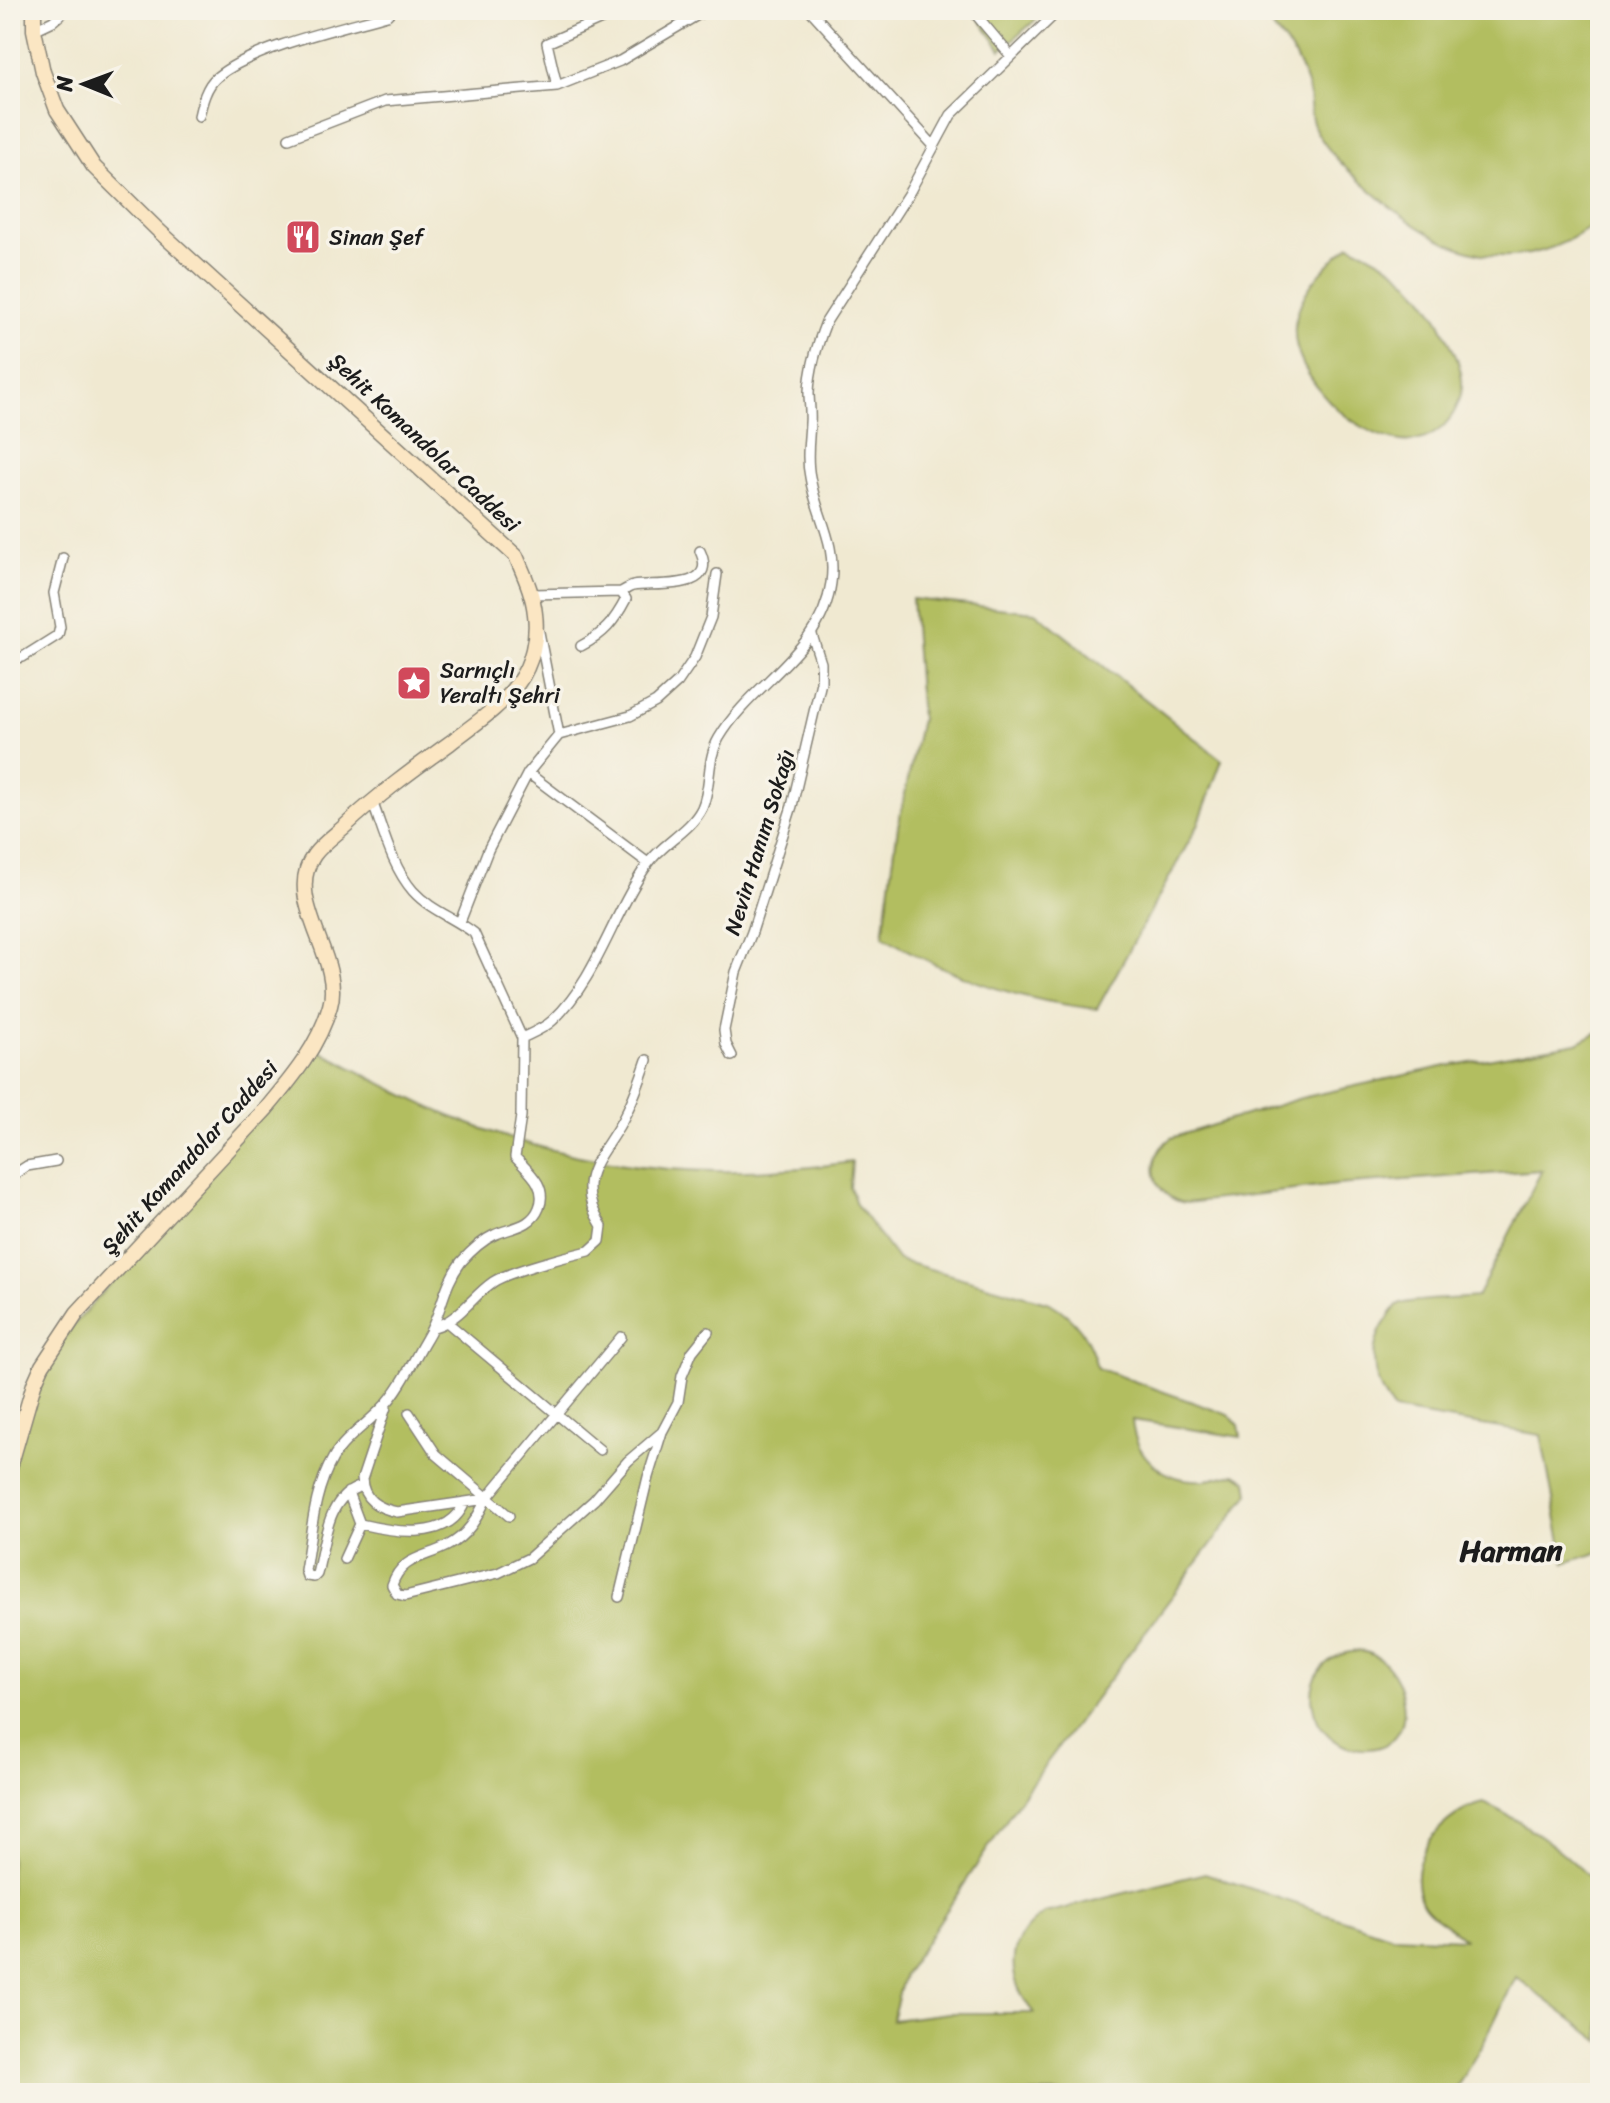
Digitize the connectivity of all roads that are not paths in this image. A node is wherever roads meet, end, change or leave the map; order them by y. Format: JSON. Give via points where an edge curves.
{"nodes":[{"id":1,"x":34,"y":10,"type":"edge"},
{"id":2,"x":66,"y":10,"type":"edge"},
{"id":3,"x":392,"y":10,"type":"edge"},
{"id":4,"x":622,"y":10,"type":"edge"},
{"id":5,"x":706,"y":10,"type":"edge"},
{"id":6,"x":810,"y":10,"type":"edge"},
{"id":7,"x":972,"y":10,"type":"edge"},
{"id":8,"x":1059,"y":10,"type":"edge"},
{"id":9,"x":34,"y":30,"type":"junction"},
{"id":10,"x":1010,"y":55,"type":"junction"},
{"id":11,"x":557,"y":86,"type":"junction"},
{"id":12,"x":199,"y":116,"type":"dead end"},
{"id":13,"x":289,"y":138,"type":"dead end"},
{"id":14,"x":933,"y":145,"type":"junction"},
{"id":15,"x":700,"y":551,"type":"dead end"},
{"id":16,"x":63,"y":558,"type":"dead end"},
{"id":17,"x":717,"y":574,"type":"dead end"},
{"id":18,"x":621,"y":592,"type":"junction"},
{"id":19,"x":532,"y":594,"type":"junction"},
{"id":20,"x":536,"y":617,"type":"junction"},
{"id":21,"x":812,"y":635,"type":"junction"},
{"id":22,"x":581,"y":646,"type":"dead end"},
{"id":23,"x":10,"y":659,"type":"edge"},
{"id":24,"x":559,"y":735,"type":"junction"},
{"id":25,"x":528,"y":773,"type":"junction"},
{"id":26,"x":372,"y":801,"type":"junction"},
{"id":27,"x":648,"y":863,"type":"junction"},
{"id":28,"x":460,"y":922,"type":"junction"},
{"id":29,"x":522,"y":1038,"type":"junction"},
{"id":30,"x":732,"y":1056,"type":"dead end"},
{"id":31,"x":647,"y":1060,"type":"dead end"},
{"id":32,"x":56,"y":1161,"type":"dead end"},
{"id":33,"x":10,"y":1177,"type":"edge"},
{"id":34,"x":448,"y":1323,"type":"junction"},
{"id":35,"x":434,"y":1327,"type":"junction"},
{"id":36,"x":708,"y":1332,"type":"dead end"},
{"id":37,"x":621,"y":1337,"type":"dead end"},
{"id":38,"x":387,"y":1404,"type":"junction"},
{"id":39,"x":409,"y":1413,"type":"dead end"},
{"id":40,"x":558,"y":1413,"type":"junction"},
{"id":41,"x":662,"y":1432,"type":"junction"},
{"id":42,"x":600,"y":1450,"type":"dead end"},
{"id":43,"x":10,"y":1467,"type":"edge"},
{"id":44,"x":362,"y":1486,"type":"junction"},
{"id":45,"x":348,"y":1492,"type":"junction"},
{"id":46,"x":486,"y":1499,"type":"junction"},
{"id":47,"x":465,"y":1502,"type":"junction"},
{"id":48,"x":509,"y":1516,"type":"dead end"},
{"id":49,"x":360,"y":1524,"type":"junction"},
{"id":50,"x":344,"y":1559,"type":"dead end"},
{"id":51,"x":619,"y":1597,"type":"dead end"}],
"edges":[{"from":1,"to":9,"type":"main road","name":"Şehit Komandolar Caddesi"},
{"from":2,"to":9,"type":"street"},
{"from":3,"to":12,"type":"street","via":[[269,50],[232,68],[215,78]]},
{"from":4,"to":11,"type":"street","via":[[547,43]]},
{"from":5,"to":11,"type":"street","via":[[620,61]]},
{"from":6,"to":14,"type":"street"},
{"from":7,"to":10,"type":"street"},
{"from":8,"to":10,"type":"street"},
{"from":9,"to":19,"type":"main road","name":"Şehit Komandolar Caddesi","via":[[57,110],[94,167],[516,556]]},
{"from":10,"to":14,"type":"street","via":[[951,115]]},
{"from":11,"to":13,"type":"street","via":[[385,101]]},
{"from":14,"to":21,"type":"street","via":[[910,191],[826,322],[812,363],[808,462],[827,528],[832,569],[827,605]]},
{"from":15,"to":18,"type":"street","via":[[703,568],[694,579]]},
{"from":16,"to":23,"type":"street","via":[[54,593],[58,635],[23,657]]},
{"from":17,"to":24,"type":"street","via":[[711,617],[678,682],[630,716]]},
{"from":18,"to":19,"type":"street"},
{"from":18,"to":22,"type":"street","via":[[626,599],[615,622]]},
{"from":19,"to":20,"type":"main road","name":"Şehit Komandolar Caddesi"},
{"from":20,"to":24,"type":"street"},
{"from":20,"to":26,"type":"main road","name":"Şehit Komandolar Caddesi","via":[[528,666],[517,684],[483,718]]},
{"from":21,"to":27,"type":"street","via":[[719,738],[701,810]]},
{"from":21,"to":30,"type":"street","name":"Nevin Hanım Sokağı","via":[[821,682],[792,806],[736,972],[724,1030]]},
{"from":24,"to":25,"type":"street"},
{"from":25,"to":27,"type":"street"},
{"from":25,"to":28,"type":"street","via":[[488,850]]},
{"from":26,"to":28,"type":"street","via":[[413,891]]},
{"from":26,"to":43,"type":"main road","name":"Şehit Komandolar Caddesi","via":[[314,855],[305,875],[305,896],[330,972],[331,1004],[310,1051],[266,1109],[77,1313],[34,1384]]},
{"from":27,"to":29,"type":"street","via":[[573,998],[551,1022]]},
{"from":28,"to":29,"type":"street","via":[[474,933]]},
{"from":29,"to":35,"type":"street","via":[[515,1157],[539,1183],[541,1203],[531,1220],[475,1247],[461,1263],[444,1289]]},
{"from":31,"to":34,"type":"street","via":[[626,1115],[593,1164],[591,1204],[602,1226],[600,1241],[589,1251],[496,1280]]},
{"from":32,"to":33,"type":"street","via":[[27,1166]]},
{"from":34,"to":35,"type":"street"},
{"from":34,"to":40,"type":"street"},
{"from":35,"to":38,"type":"street"},
{"from":36,"to":41,"type":"street","via":[[692,1352],[678,1402]]},
{"from":37,"to":40,"type":"street"},
{"from":38,"to":44,"type":"street"},
{"from":38,"to":45,"type":"street","via":[[335,1455],[319,1487],[307,1576],[317,1574],[334,1510]]},
{"from":39,"to":46,"type":"street","via":[[436,1454]]},
{"from":40,"to":42,"type":"street"},
{"from":40,"to":46,"type":"street"},
{"from":41,"to":46,"type":"street","via":[[529,1558],[498,1573],[397,1594],[392,1585],[400,1568],[448,1546],[474,1525]]},
{"from":41,"to":51,"type":"street"},
{"from":44,"to":45,"type":"street"},
{"from":44,"to":47,"type":"street","via":[[368,1499],[397,1512]]},
{"from":45,"to":49,"type":"street"},
{"from":46,"to":47,"type":"street"},
{"from":46,"to":48,"type":"street"},
{"from":47,"to":49,"type":"street","via":[[448,1523],[421,1531],[394,1533]]},
{"from":49,"to":50,"type":"street"}]}
